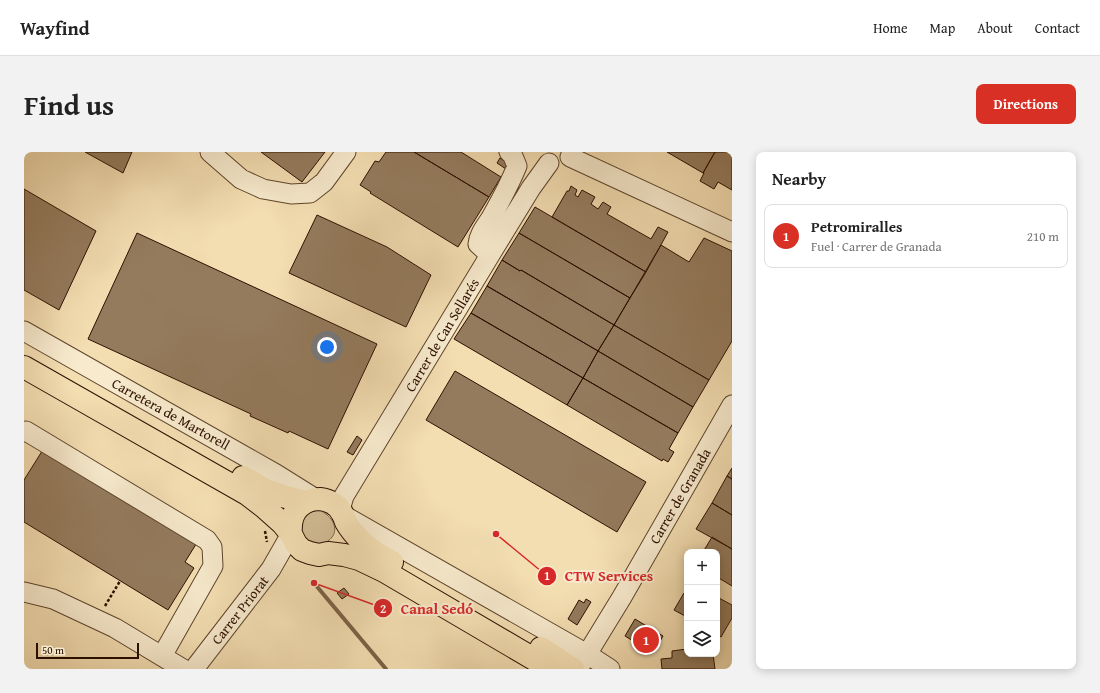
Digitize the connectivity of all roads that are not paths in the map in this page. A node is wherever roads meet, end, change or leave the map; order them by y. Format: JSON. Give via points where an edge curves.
{"nodes":[{"id":1,"x":210,"y":152,"type":"edge"},
{"id":2,"x":346,"y":152,"type":"edge"},
{"id":3,"x":509,"y":152,"type":"edge"},
{"id":4,"x":571,"y":154,"type":"edge"},
{"id":5,"x":545,"y":157,"type":"edge"},
{"id":6,"x":732,"y":232,"type":"edge"},
{"id":7,"x":490,"y":255,"type":"junction"},
{"id":8,"x":24,"y":331,"type":"edge"},
{"id":9,"x":24,"y":353,"type":"edge"},
{"id":10,"x":24,"y":367,"type":"edge"},
{"id":11,"x":732,"y":405,"type":"edge"},
{"id":12,"x":24,"y":432,"type":"edge"},
{"id":13,"x":311,"y":501,"type":"junction"},
{"id":14,"x":343,"y":515,"type":"junction"},
{"id":15,"x":297,"y":542,"type":"junction"},
{"id":16,"x":328,"y":553,"type":"junction"},
{"id":17,"x":24,"y":592,"type":"edge"},
{"id":18,"x":162,"y":656,"type":"junction"},
{"id":19,"x":580,"y":664,"type":"edge"},
{"id":20,"x":183,"y":669,"type":"edge"},
{"id":21,"x":194,"y":669,"type":"edge"},
{"id":22,"x":551,"y":669,"type":"edge"},
{"id":23,"x":610,"y":669,"type":"edge"}],
"edges":[{"from":1,"to":2,"type":"street","via":[[242,179],[263,189],[291,194],[310,193],[324,182]]},
{"from":3,"to":7,"type":"street","via":[[517,166],[479,238],[478,244]]},
{"from":4,"to":5,"type":"street","via":[[560,164],[554,164]]},
{"from":4,"to":6,"type":"street"},
{"from":5,"to":7,"type":"street","name":"Carrer de Can Sellarés","via":[[531,188]]},
{"from":7,"to":14,"type":"street","name":"Carrer de Can Sellarés","via":[[344,496]]},
{"from":8,"to":13,"type":"street","name":"Carretera de Martorell","via":[[276,474]]},
{"from":9,"to":13,"type":"main road","name":"Carretera de Martorell","via":[[268,491]]},
{"from":10,"to":15,"type":"main road","via":[[247,494],[273,514]]},
{"from":11,"to":19,"type":"street","name":"Carrer de Granada","via":[[622,597]]},
{"from":12,"to":18,"type":"street","via":[[207,540],[212,547],[214,566]]},
{"from":13,"to":14,"type":"main road","name":"Carretera de Martorell","via":[[330,502]]},
{"from":13,"to":15,"type":"main road","via":[[300,506],[292,518],[290,525]]},
{"from":14,"to":16,"type":"main road","via":[[345,534],[335,549]]},
{"from":14,"to":19,"type":"main road","name":"Carretera de Martorell","via":[[370,549],[531,641]]},
{"from":15,"to":16,"type":"main road","via":[[310,553]]},
{"from":15,"to":21,"type":"street","name":"Carrer Priorat","via":[[271,569]]},
{"from":16,"to":22,"type":"main road","via":[[359,559],[384,571]]},
{"from":17,"to":18,"type":"street","via":[[52,599],[115,628]]},
{"from":18,"to":20,"type":"street"},
{"from":19,"to":23,"type":"street","name":"Carretera de Martorell"}]}
